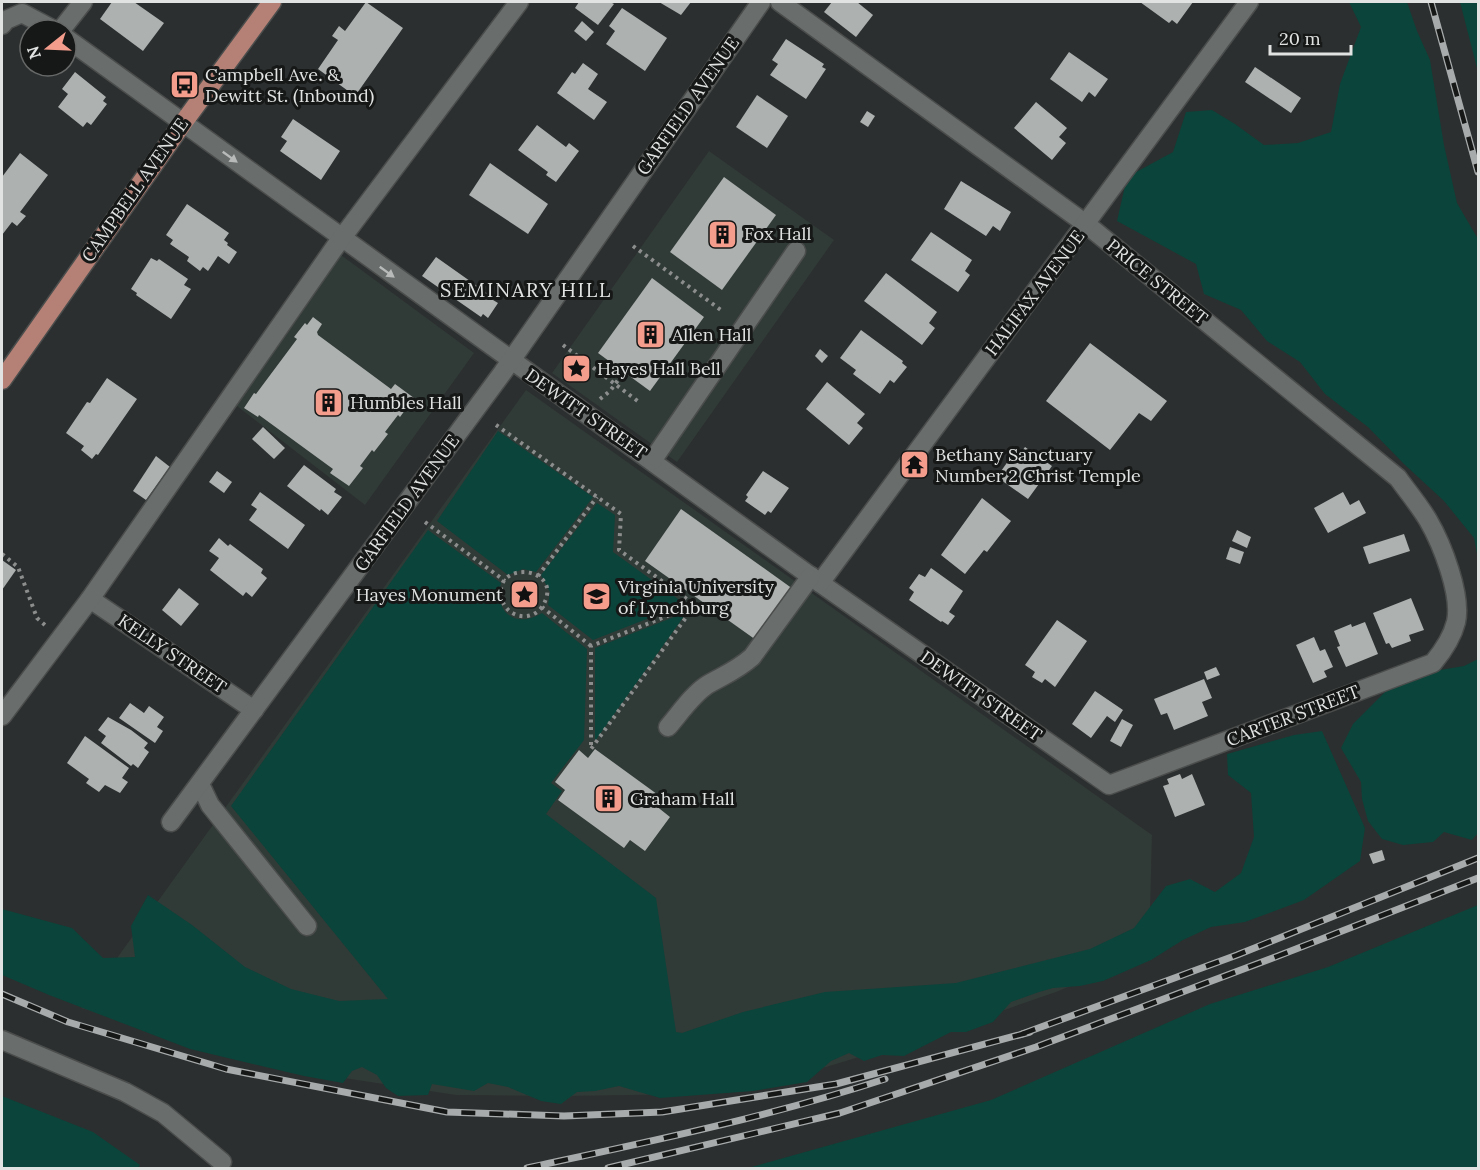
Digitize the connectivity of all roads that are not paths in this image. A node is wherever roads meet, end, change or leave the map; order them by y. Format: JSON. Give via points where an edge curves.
{"nodes":[{"id":1,"x":83,"y":2,"type":"edge"},
{"id":2,"x":272,"y":2,"type":"edge"},
{"id":3,"x":519,"y":2,"type":"edge"},
{"id":4,"x":761,"y":2,"type":"edge"},
{"id":5,"x":780,"y":2,"type":"edge"},
{"id":6,"x":1249,"y":2,"type":"edge"},
{"id":7,"x":31,"y":18,"type":"edge"},
{"id":8,"x":70,"y":18,"type":"edge"},
{"id":9,"x":4,"y":22,"type":"edge"},
{"id":10,"x":78,"y":47,"type":"edge"},
{"id":11,"x":183,"y":123,"type":"junction"},
{"id":12,"x":1086,"y":224,"type":"junction"},
{"id":13,"x":342,"y":239,"type":"junction"},
{"id":14,"x":796,"y":251,"type":"dead end"},
{"id":15,"x":511,"y":361,"type":"junction"},
{"id":16,"x":2,"y":380,"type":"edge"},
{"id":17,"x":652,"y":460,"type":"junction"},
{"id":18,"x":815,"y":579,"type":"junction"},
{"id":19,"x":90,"y":599,"type":"junction"},
{"id":20,"x":1456,"y":621,"type":"joint"},
{"id":21,"x":254,"y":710,"type":"junction"},
{"id":22,"x":2,"y":716,"type":"edge"},
{"id":23,"x":668,"y":727,"type":"dead end"},
{"id":24,"x":200,"y":784,"type":"junction"},
{"id":25,"x":1109,"y":785,"type":"joint"},
{"id":26,"x":171,"y":822,"type":"dead end"},
{"id":27,"x":307,"y":926,"type":"dead end"},
{"id":28,"x":2,"y":1040,"type":"edge"},
{"id":29,"x":222,"y":1162,"type":"dead end"}],
"edges":[{"from":1,"to":8,"type":"street"},
{"from":2,"to":11,"type":"main road","name":"CAMPBELL AVENUE"},
{"from":3,"to":13,"type":"street"},
{"from":4,"to":15,"type":"street","name":"GARFIELD AVENUE"},
{"from":5,"to":12,"type":"street","name":"PRICE STREET"},
{"from":6,"to":12,"type":"street","name":"HALIFAX AVENUE"},
{"from":7,"to":9,"type":"street","via":[[22,13]]},
{"from":10,"to":11,"type":"street","name":"DEWITT STREET"},
{"from":11,"to":13,"type":"street","name":"DEWITT STREET","one_way":true},
{"from":11,"to":16,"type":"main road","name":"CAMPBELL AVENUE"},
{"from":12,"to":18,"type":"street","name":"HALIFAX AVENUE"},
{"from":12,"to":20,"type":"street","name":"PRICE STREET","via":[[1398,478],[1428,520],[1442,552],[1456,593]]},
{"from":13,"to":15,"type":"street","name":"DEWITT STREET","one_way":true},
{"from":13,"to":19,"type":"street"},
{"from":14,"to":17,"type":"street"},
{"from":15,"to":17,"type":"street","name":"DEWITT STREET"},
{"from":15,"to":21,"type":"street","name":"GARFIELD AVENUE"},
{"from":17,"to":18,"type":"street","name":"DEWITT STREET"},
{"from":18,"to":23,"type":"street","name":"HALIFAX AVENUE","via":[[752,657],[706,686]]},
{"from":18,"to":25,"type":"street","name":"DEWITT STREET"},
{"from":19,"to":21,"type":"street","name":"KELLY STREET"},
{"from":19,"to":22,"type":"street"},
{"from":20,"to":25,"type":"street","name":"CARTER STREET","via":[[1447,645],[1433,663]]},
{"from":21,"to":24,"type":"street","name":"GARFIELD AVENUE"},
{"from":24,"to":26,"type":"street","name":"GARFIELD AVENUE"},
{"from":24,"to":27,"type":"street","via":[[210,805]]},
{"from":28,"to":29,"type":"street","via":[[144,1102]]}]}
